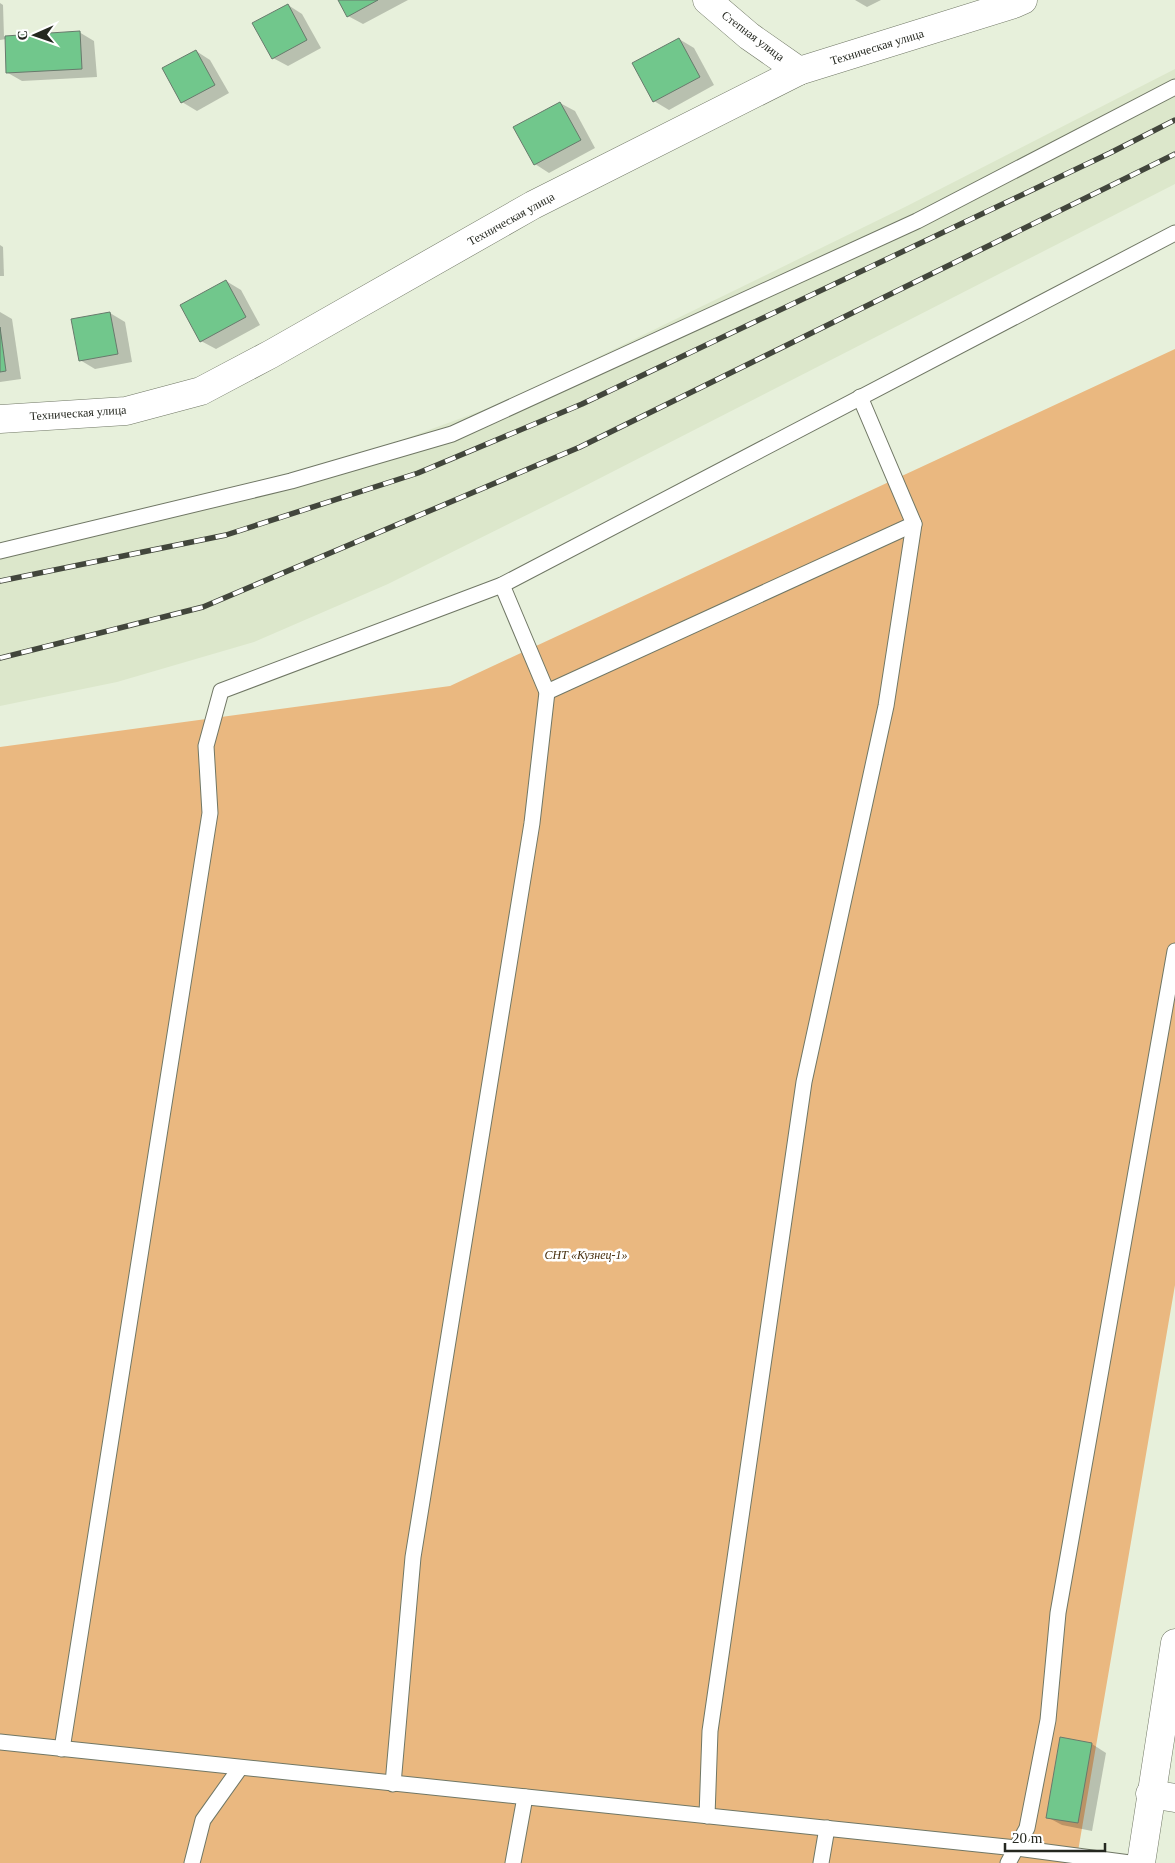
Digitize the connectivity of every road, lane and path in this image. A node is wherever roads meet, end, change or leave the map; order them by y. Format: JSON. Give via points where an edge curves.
{"nodes":[{"id":1,"x":707,"y":0,"type":"edge"},
{"id":2,"x":1022,"y":0,"type":"edge"},
{"id":3,"x":799,"y":71,"type":"junction"},
{"id":4,"x":1175,"y":87,"type":"edge"},
{"id":5,"x":1175,"y":233,"type":"edge"},
{"id":6,"x":860,"y":397,"type":"junction"},
{"id":7,"x":0,"y":419,"type":"edge"},
{"id":8,"x":914,"y":524,"type":"junction"},
{"id":9,"x":0,"y":551,"type":"edge"},
{"id":10,"x":502,"y":585,"type":"junction"},
{"id":11,"x":547,"y":692,"type":"junction"},
{"id":12,"x":1175,"y":951,"type":"edge"},
{"id":13,"x":1175,"y":1643,"type":"edge"},
{"id":14,"x":0,"y":1742,"type":"edge"},
{"id":15,"x":62,"y":1749,"type":"junction"},
{"id":16,"x":240,"y":1768,"type":"junction"},
{"id":17,"x":393,"y":1784,"type":"junction"},
{"id":18,"x":1163,"y":1796,"type":"edge"},
{"id":19,"x":525,"y":1797,"type":"junction"},
{"id":20,"x":707,"y":1816,"type":"junction"},
{"id":21,"x":827,"y":1828,"type":"junction"},
{"id":22,"x":1016,"y":1848,"type":"junction"},
{"id":23,"x":192,"y":1863,"type":"edge"},
{"id":24,"x":513,"y":1863,"type":"edge"},
{"id":25,"x":821,"y":1863,"type":"edge"},
{"id":26,"x":1008,"y":1863,"type":"edge"},
{"id":27,"x":1130,"y":1863,"type":"edge"},
{"id":28,"x":1141,"y":1863,"type":"edge"}],
"edges":[{"from":1,"to":3,"type":"street","name":"Степная улица","via":[[749,36]]},
{"from":2,"to":3,"type":"street","name":"Техническая улица"},
{"from":3,"to":7,"type":"street","name":"Техническая улица","via":[[533,205],[201,391],[126,411]]},
{"from":4,"to":9,"type":"lane","via":[[917,222],[452,434],[290,481]]},
{"from":5,"to":6,"type":"lane"},
{"from":6,"to":8,"type":"lane"},
{"from":6,"to":10,"type":"lane"},
{"from":8,"to":11,"type":"lane"},
{"from":8,"to":20,"type":"lane","via":[[886,706],[804,1082],[710,1731]]},
{"from":10,"to":11,"type":"lane"},
{"from":10,"to":15,"type":"lane","via":[[221,690],[206,746],[210,813]]},
{"from":11,"to":17,"type":"lane","via":[[532,823],[413,1557]]},
{"from":12,"to":22,"type":"lane","via":[[1058,1613],[1048,1720],[1027,1828]]},
{"from":13,"to":18,"type":"street"},
{"from":14,"to":15,"type":"lane"},
{"from":15,"to":16,"type":"lane"},
{"from":16,"to":17,"type":"lane"},
{"from":16,"to":23,"type":"lane","via":[[203,1820]]},
{"from":17,"to":19,"type":"lane"},
{"from":18,"to":28,"type":"street"},
{"from":19,"to":20,"type":"lane"},
{"from":19,"to":24,"type":"lane"},
{"from":20,"to":21,"type":"lane"},
{"from":21,"to":22,"type":"lane"},
{"from":21,"to":25,"type":"lane"},
{"from":22,"to":26,"type":"lane"},
{"from":22,"to":27,"type":"lane"}]}
